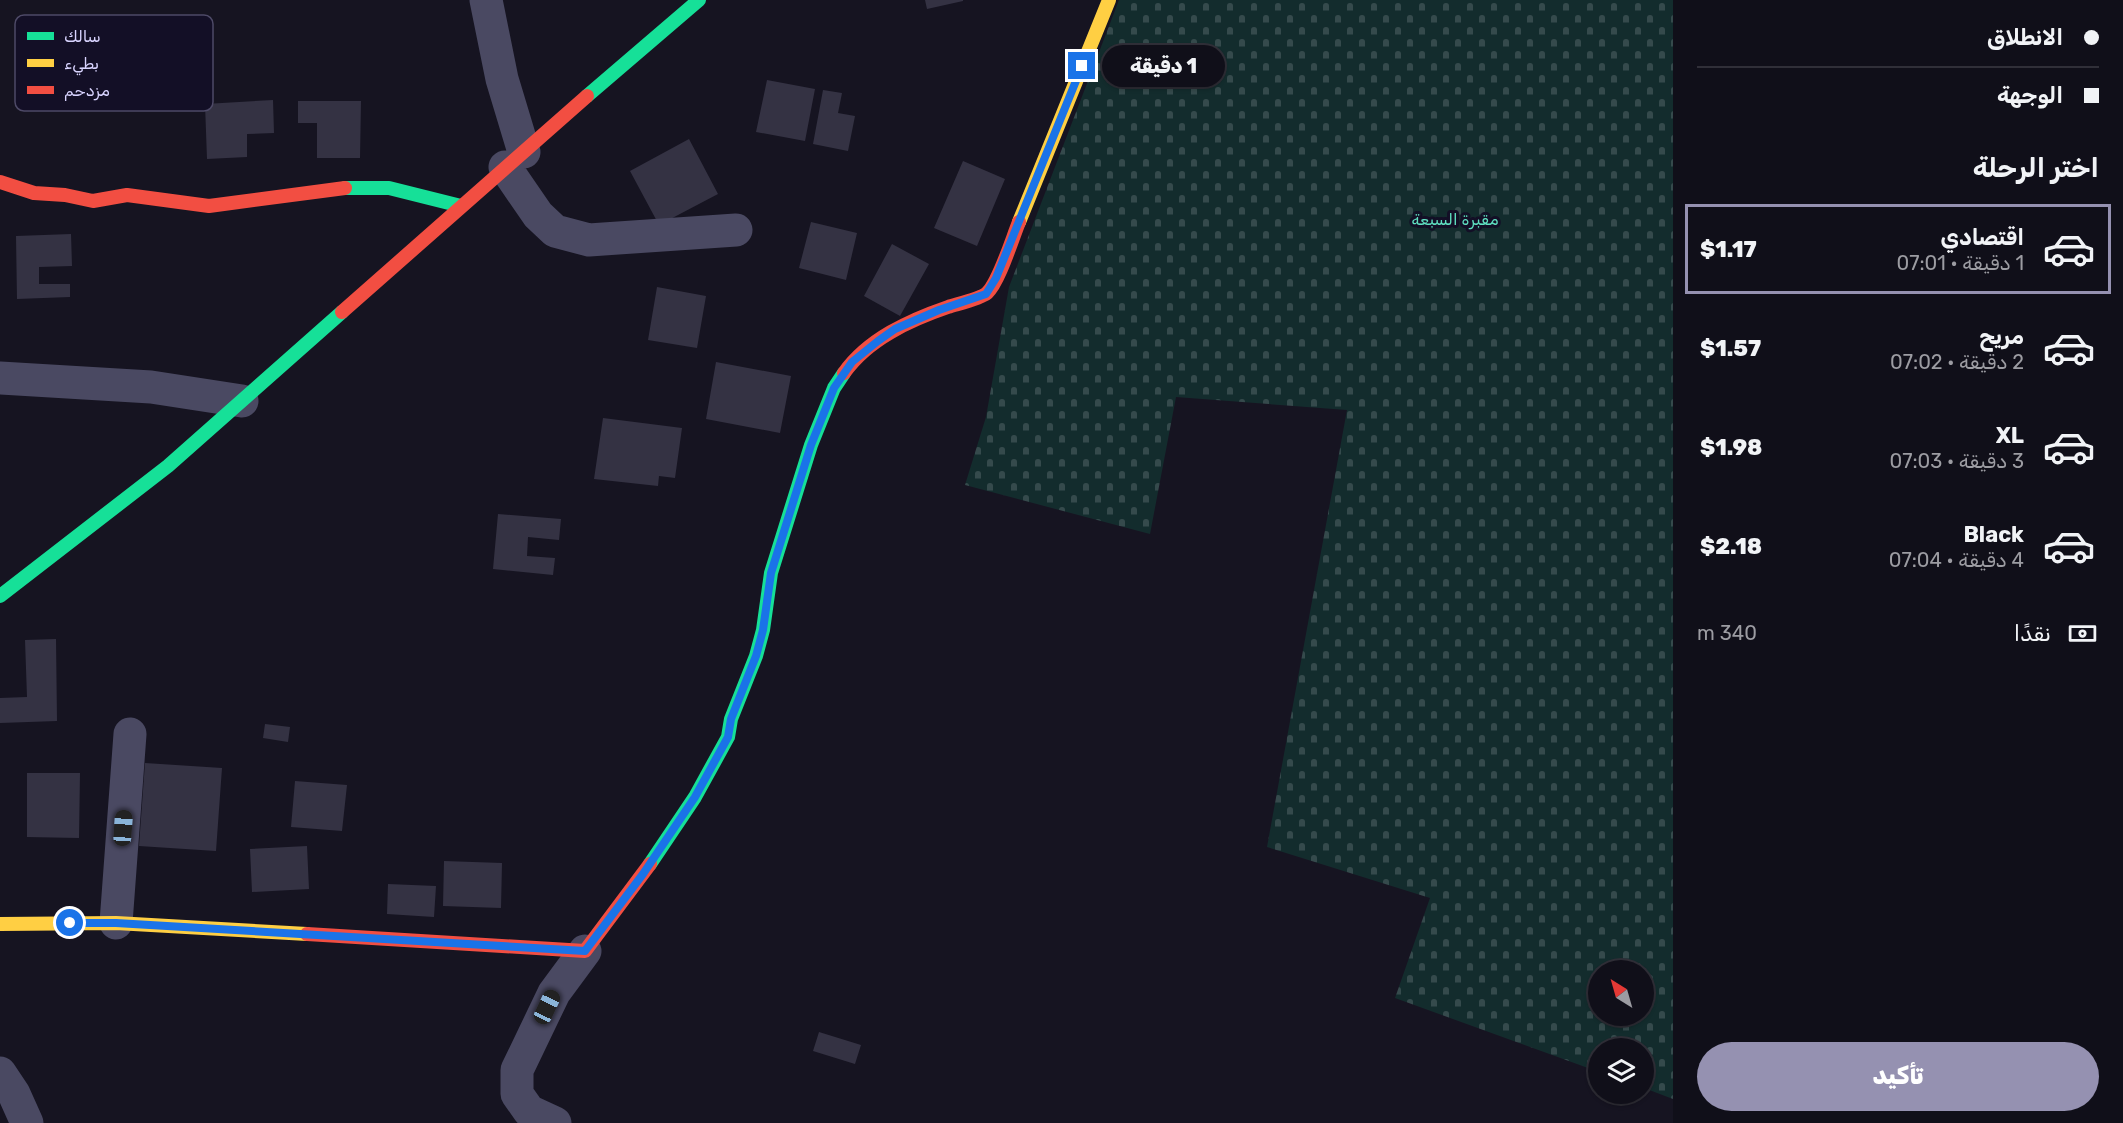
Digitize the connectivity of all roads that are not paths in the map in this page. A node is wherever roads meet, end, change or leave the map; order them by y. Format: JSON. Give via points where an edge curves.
{"nodes":[{"id":1,"x":486,"y":0,"type":"edge"},
{"id":2,"x":699,"y":0,"type":"edge"},
{"id":3,"x":1109,"y":0,"type":"edge"},
{"id":4,"x":515,"y":159,"type":"junction"},
{"id":5,"x":0,"y":182,"type":"edge"},
{"id":6,"x":461,"y":206,"type":"junction"},
{"id":7,"x":736,"y":230,"type":"dead end"},
{"id":8,"x":0,"y":378,"type":"edge"},
{"id":9,"x":242,"y":401,"type":"junction"},
{"id":10,"x":0,"y":596,"type":"edge"},
{"id":11,"x":130,"y":734,"type":"dead end"},
{"id":12,"x":116,"y":923,"type":"junction"},
{"id":13,"x":0,"y":924,"type":"edge"},
{"id":14,"x":585,"y":951,"type":"junction"},
{"id":15,"x":0,"y":1073,"type":"edge"},
{"id":16,"x":27,"y":1123,"type":"edge"},
{"id":17,"x":555,"y":1123,"type":"edge"}],
"edges":[{"from":1,"to":4,"type":"street"},
{"from":2,"to":4,"type":"street"},
{"from":3,"to":14,"type":"street","via":[[996,278],[986,294],[895,329],[852,362],[834,388],[811,445],[771,573],[756,656],[731,719],[728,737],[695,797]]},
{"from":4,"to":6,"type":"street"},
{"from":4,"to":7,"type":"street","via":[[538,215],[555,231],[589,240]]},
{"from":5,"to":6,"type":"street","via":[[34,193],[93,201],[127,195],[209,206],[354,187],[389,188]]},
{"from":6,"to":9,"type":"street"},
{"from":8,"to":9,"type":"street","via":[[151,387]]},
{"from":9,"to":10,"type":"street","via":[[168,466]]},
{"from":11,"to":12,"type":"street"},
{"from":12,"to":13,"type":"street"},
{"from":12,"to":14,"type":"street"},
{"from":14,"to":17,"type":"street","via":[[554,993],[517,1071],[517,1094],[529,1111]]},
{"from":15,"to":16,"type":"street"}]}
